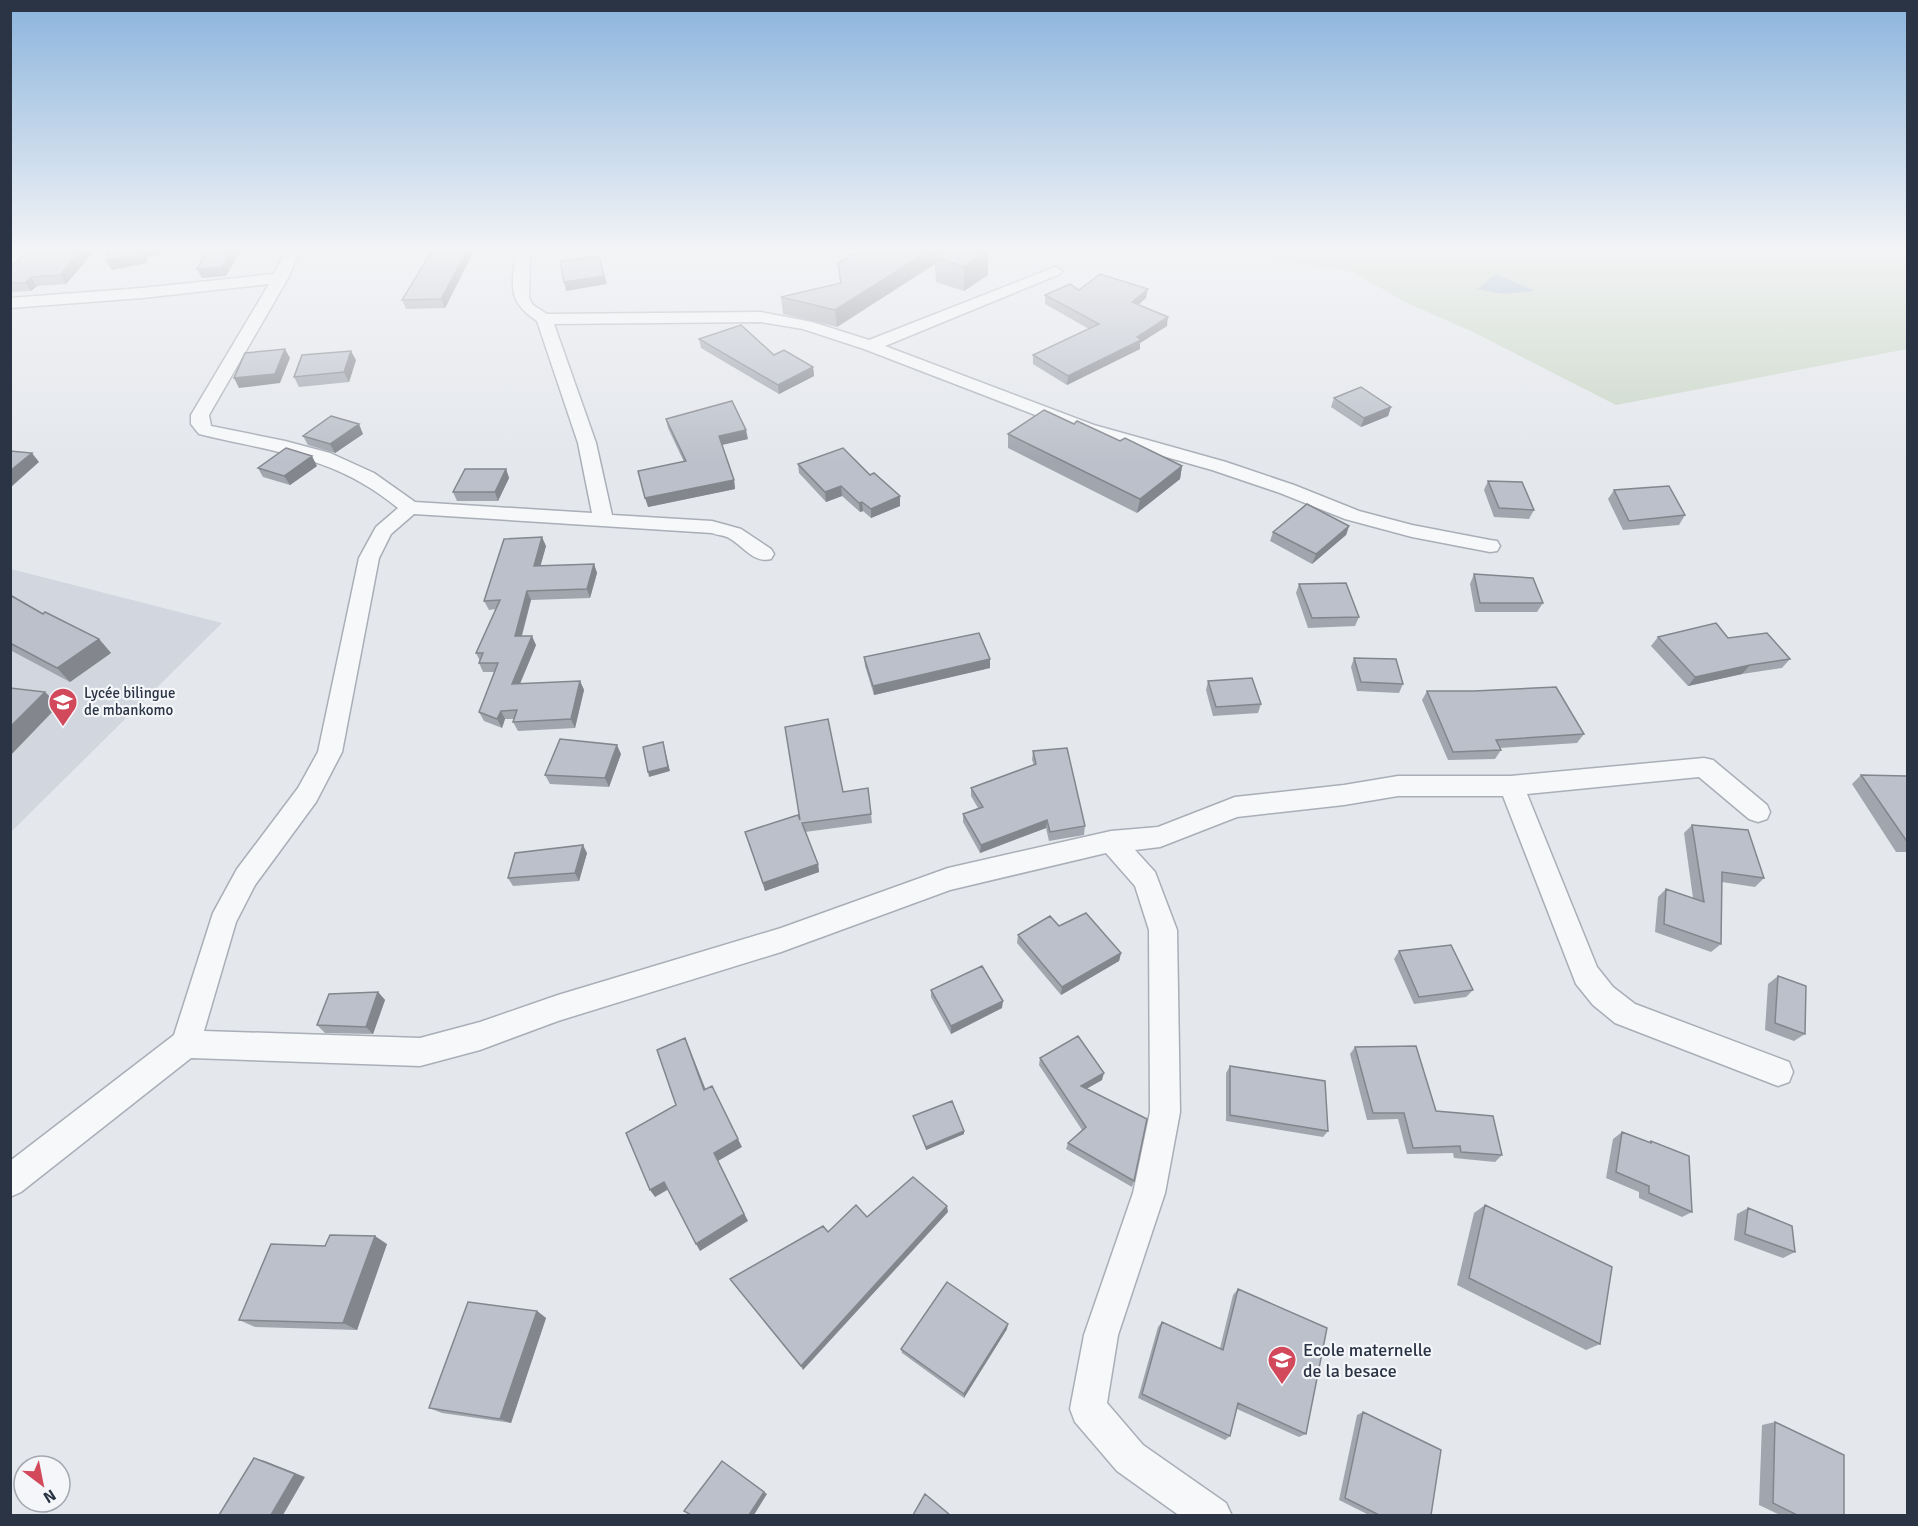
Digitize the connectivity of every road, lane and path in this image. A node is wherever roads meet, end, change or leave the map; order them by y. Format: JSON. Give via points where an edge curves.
{"nodes":[{"id":1,"x":255,"y":320,"type":"edge"},
{"id":2,"x":544,"y":320,"type":"edge"},
{"id":3,"x":779,"y":320,"type":"edge"},
{"id":4,"x":934,"y":320,"type":"edge"},
{"id":5,"x":870,"y":346,"type":"junction"},
{"id":6,"x":410,"y":508,"type":"junction"},
{"id":7,"x":603,"y":520,"type":"junction"},
{"id":8,"x":1490,"y":546,"type":"dead end"},
{"id":9,"x":764,"y":554,"type":"dead end"},
{"id":10,"x":1511,"y":786,"type":"junction"},
{"id":11,"x":1758,"y":812,"type":"dead end"},
{"id":12,"x":1111,"y":842,"type":"junction"},
{"id":13,"x":186,"y":1044,"type":"junction"},
{"id":14,"x":1778,"y":1072,"type":"dead end"},
{"id":15,"x":10,"y":1181,"type":"edge"},
{"id":16,"x":1213,"y":1515,"type":"edge"}],
"edges":[{"from":1,"to":6,"type":"street","via":[[200,415],[200,424],[205,430],[315,453],[339,462],[364,474]]},
{"from":2,"to":7,"type":"street","via":[[586,435]]},
{"from":3,"to":5,"type":"street"},
{"from":4,"to":5,"type":"street"},
{"from":5,"to":8,"type":"street","via":[[1088,429],[1219,466],[1352,515]]},
{"from":6,"to":7,"type":"street"},
{"from":6,"to":13,"type":"street","via":[[383,531],[369,558],[330,752],[307,795],[246,877],[223,921]]},
{"from":7,"to":9,"type":"street","via":[[712,527],[734,533]]},
{"from":10,"to":11,"type":"street","via":[[1704,767]]},
{"from":10,"to":12,"type":"street","via":[[1398,786],[1235,807],[1160,837]]},
{"from":10,"to":14,"type":"street","via":[[1586,975],[1603,996],[1625,1014]]},
{"from":12,"to":13,"type":"street","via":[[948,879],[811,930],[420,1052]]},
{"from":12,"to":16,"type":"street","via":[[1146,880],[1162,930],[1164,1112],[1149,1193],[1101,1335],[1088,1409],[1130,1458]]},
{"from":13,"to":15,"type":"street"}]}
